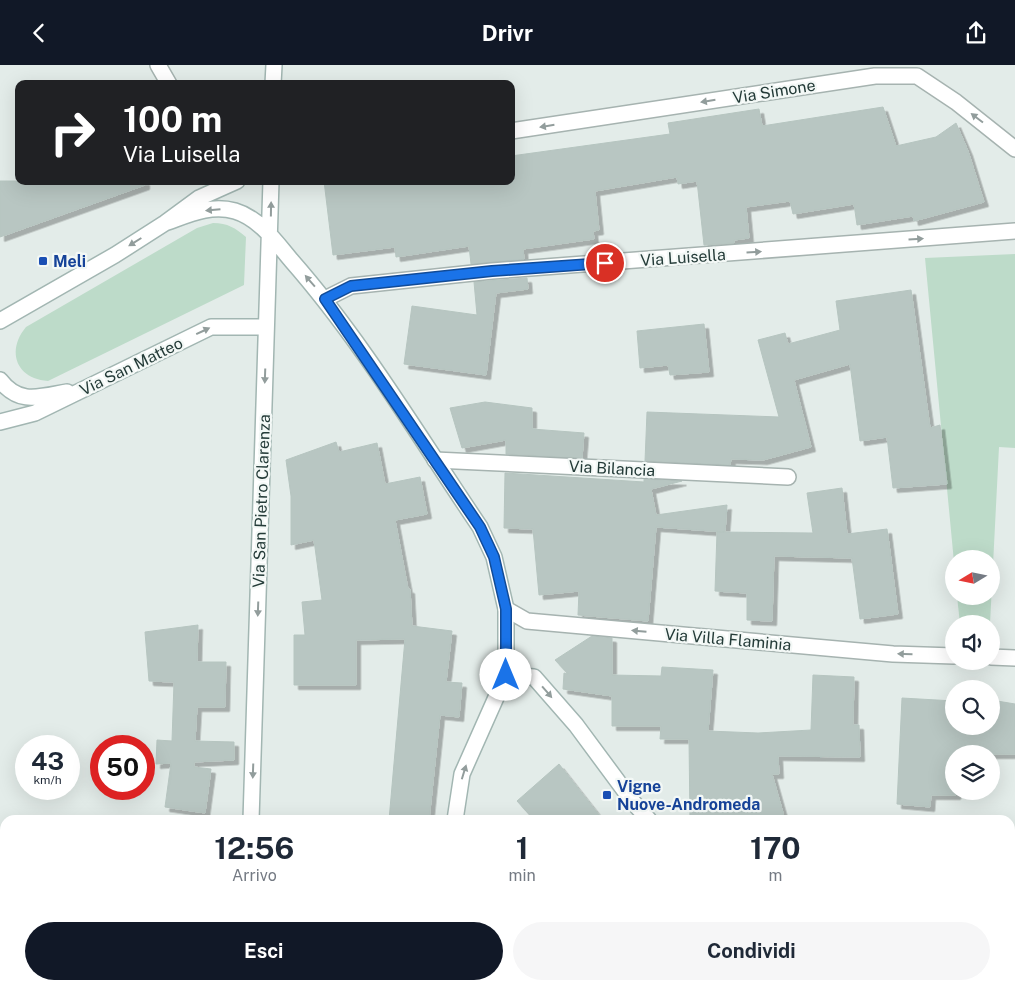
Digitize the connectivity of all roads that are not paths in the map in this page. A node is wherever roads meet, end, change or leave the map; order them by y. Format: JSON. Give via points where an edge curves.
{"nodes":[{"id":1,"x":158,"y":65,"type":"edge"},
{"id":2,"x":274,"y":65,"type":"edge"},
{"id":3,"x":918,"y":70,"type":"edge"},
{"id":4,"x":167,"y":80,"type":"edge"},
{"id":5,"x":273,"y":80,"type":"edge"},
{"id":6,"x":515,"y":130,"type":"edge"},
{"id":7,"x":1015,"y":149,"type":"edge"},
{"id":8,"x":228,"y":185,"type":"edge"},
{"id":9,"x":271,"y":185,"type":"edge"},
{"id":10,"x":165,"y":223,"type":"junction"},
{"id":11,"x":1015,"y":231,"type":"edge"},
{"id":12,"x":271,"y":236,"type":"junction"},
{"id":13,"x":325,"y":299,"type":"junction"},
{"id":14,"x":1,"y":321,"type":"edge"},
{"id":15,"x":266,"y":327,"type":"junction"},
{"id":16,"x":0,"y":380,"type":"edge"},
{"id":17,"x":81,"y":390,"type":"junction"},
{"id":18,"x":0,"y":422,"type":"edge"},
{"id":19,"x":435,"y":460,"type":"junction"},
{"id":20,"x":788,"y":477,"type":"dead end"},
{"id":21,"x":506,"y":609,"type":"junction"},
{"id":22,"x":945,"y":656,"type":"edge"},
{"id":23,"x":1000,"y":657,"type":"edge"},
{"id":24,"x":1015,"y":658,"type":"edge"},
{"id":25,"x":506,"y":675,"type":"junction"},
{"id":26,"x":251,"y":815,"type":"edge"},
{"id":27,"x":455,"y":815,"type":"edge"},
{"id":28,"x":645,"y":815,"type":"edge"}],
"edges":[{"from":1,"to":4,"type":"main road"},
{"from":2,"to":5,"type":"main road"},
{"from":3,"to":6,"type":"main road","name":"Via Simone","one_way":true},
{"from":7,"to":3,"type":"main road","name":"Via Simone","one_way":true},
{"from":8,"to":10,"type":"main road","via":[[199,198]]},
{"from":12,"to":9,"type":"main road","name":"Via San Pietro Clarenza","one_way":true},
{"from":12,"to":10,"type":"main road","one_way":true,"via":[[236,211],[216,208]]},
{"from":10,"to":14,"type":"main road","one_way":true},
{"from":13,"to":11,"type":"main road","name":"Via Luisella","one_way":true,"via":[[351,286],[492,271]]},
{"from":13,"to":12,"type":"main road","one_way":true},
{"from":12,"to":15,"type":"main road","name":"Via San Pietro Clarenza"},
{"from":13,"to":19,"type":"main road"},
{"from":17,"to":15,"type":"main road","name":"Via San Matteo","one_way":true,"via":[[211,327]]},
{"from":15,"to":26,"type":"main road","name":"Via San Pietro Clarenza","one_way":true},
{"from":16,"to":17,"type":"main road","via":[[9,392],[32,398]]},
{"from":17,"to":18,"type":"main road","name":"Via San Matteo","via":[[35,413]]},
{"from":19,"to":20,"type":"main road","name":"Via Bilancia"},
{"from":19,"to":21,"type":"main road","via":[[480,527],[494,557]]},
{"from":22,"to":21,"type":"main road","name":"Via Villa Flaminia","one_way":true,"via":[[893,654],[527,621]]},
{"from":21,"to":25,"type":"main road"},
{"from":23,"to":24,"type":"main road"},
{"from":27,"to":25,"type":"main road","one_way":true,"via":[[462,774]]},
{"from":25,"to":28,"type":"main road","one_way":true,"via":[[534,677],[576,725]]}]}
